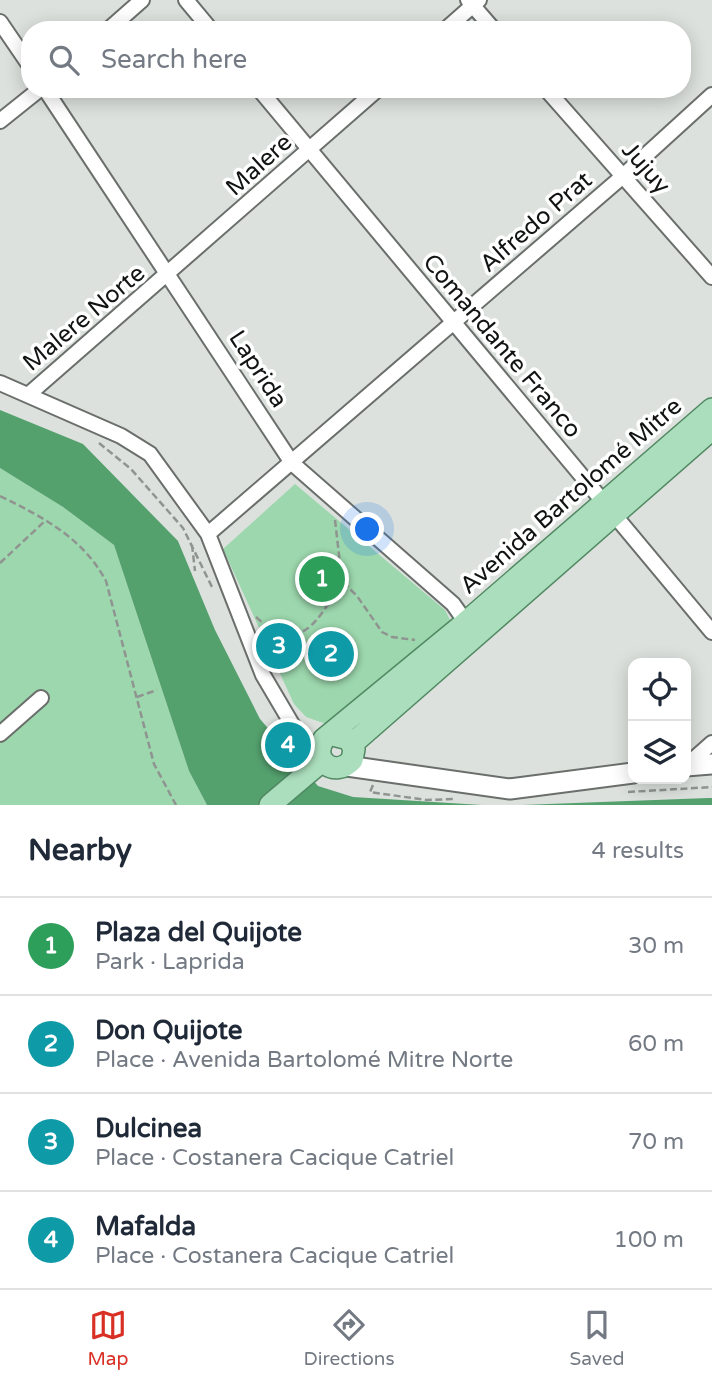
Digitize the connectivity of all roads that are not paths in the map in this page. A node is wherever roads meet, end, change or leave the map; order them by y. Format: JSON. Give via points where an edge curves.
{"nodes":[{"id":1,"x":142,"y":0,"type":"edge"},
{"id":2,"x":186,"y":0,"type":"edge"},
{"id":3,"x":473,"y":2,"type":"edge"},
{"id":4,"x":118,"y":21,"type":"edge"},
{"id":5,"x":204,"y":21,"type":"edge"},
{"id":6,"x":454,"y":21,"type":"edge"},
{"id":7,"x":487,"y":21,"type":"edge"},
{"id":8,"x":0,"y":22,"type":"edge"},
{"id":9,"x":21,"y":53,"type":"edge"},
{"id":10,"x":712,"y":95,"type":"edge"},
{"id":11,"x":31,"y":98,"type":"edge"},
{"id":12,"x":49,"y":98,"type":"edge"},
{"id":13,"x":266,"y":98,"type":"edge"},
{"id":14,"x":368,"y":98,"type":"edge"},
{"id":15,"x":554,"y":98,"type":"edge"},
{"id":16,"x":0,"y":121,"type":"edge"},
{"id":17,"x":309,"y":150,"type":"junction"},
{"id":18,"x":623,"y":176,"type":"junction"},
{"id":19,"x":170,"y":275,"type":"junction"},
{"id":20,"x":712,"y":277,"type":"edge"},
{"id":21,"x":453,"y":324,"type":"junction"},
{"id":22,"x":0,"y":383,"type":"edge"},
{"id":23,"x":29,"y":395,"type":"junction"},
{"id":24,"x":712,"y":409,"type":"edge"},
{"id":25,"x":712,"y":429,"type":"edge"},
{"id":26,"x":292,"y":463,"type":"junction"},
{"id":27,"x":608,"y":509,"type":"junction"},
{"id":28,"x":208,"y":534,"type":"junction"},
{"id":29,"x":471,"y":628,"type":"junction"},
{"id":30,"x":712,"y":632,"type":"edge"},
{"id":31,"x":41,"y":698,"type":"dead end"},
{"id":32,"x":277,"y":702,"type":"junction"},
{"id":33,"x":0,"y":734,"type":"edge"},
{"id":34,"x":338,"y":738,"type":"junction"},
{"id":35,"x":712,"y":743,"type":"edge"},
{"id":36,"x":318,"y":762,"type":"junction"},
{"id":37,"x":691,"y":762,"type":"edge"},
{"id":38,"x":712,"y":764,"type":"edge"},
{"id":39,"x":347,"y":766,"type":"junction"},
{"id":40,"x":691,"y":766,"type":"edge"},
{"id":41,"x":628,"y":774,"type":"edge"},
{"id":42,"x":270,"y":805,"type":"edge"}],
"edges":[{"from":1,"to":4,"type":"street"},
{"from":2,"to":5,"type":"street"},
{"from":3,"to":6,"type":"street"},
{"from":3,"to":7,"type":"street"},
{"from":8,"to":9,"type":"street"},
{"from":10,"to":18,"type":"street","name":"Alfredo Prat"},
{"from":11,"to":16,"type":"street"},
{"from":12,"to":19,"type":"street","name":"Laprida"},
{"from":13,"to":17,"type":"street","name":"Comandante Franco"},
{"from":14,"to":17,"type":"street","name":"Malere"},
{"from":15,"to":18,"type":"street","name":"Jujuy"},
{"from":17,"to":19,"type":"street","name":"Malere"},
{"from":17,"to":21,"type":"street","name":"Comandante Franco"},
{"from":18,"to":20,"type":"street","name":"Jujuy"},
{"from":18,"to":21,"type":"street","name":"Alfredo Prat"},
{"from":19,"to":23,"type":"street","name":"Malere Norte"},
{"from":19,"to":26,"type":"street","name":"Laprida"},
{"from":21,"to":26,"type":"street","name":"Alfredo Prat"},
{"from":21,"to":27,"type":"street","name":"Comandante Franco"},
{"from":22,"to":23,"type":"street"},
{"from":23,"to":28,"type":"street","via":[[150,454]]},
{"from":24,"to":27,"type":"main road","name":"Avenida Bartolomé Mitre"},
{"from":25,"to":27,"type":"main road","name":"Avenida Bartolomé Mitre"},
{"from":26,"to":28,"type":"street"},
{"from":26,"to":29,"type":"street","name":"Laprida","via":[[453,604]]},
{"from":27,"to":29,"type":"main road","name":"Avenida Bartolomé Mitre"},
{"from":27,"to":30,"type":"street","name":"Comandante Franco"},
{"from":28,"to":32,"type":"street"},
{"from":29,"to":34,"type":"main road","name":"Avenida Bartolomé Mitre"},
{"from":31,"to":33,"type":"street"},
{"from":32,"to":34,"type":"street","via":[[311,732]]},
{"from":32,"to":36,"type":"street"},
{"from":34,"to":36,"type":"main road","via":[[320,745]]},
{"from":34,"to":39,"type":"main road","via":[[354,755]]},
{"from":35,"to":37,"type":"street"},
{"from":36,"to":39,"type":"main road","via":[[333,769]]},
{"from":36,"to":42,"type":"main road"},
{"from":38,"to":40,"type":"main road"},
{"from":39,"to":41,"type":"main road","via":[[510,789]]}]}
